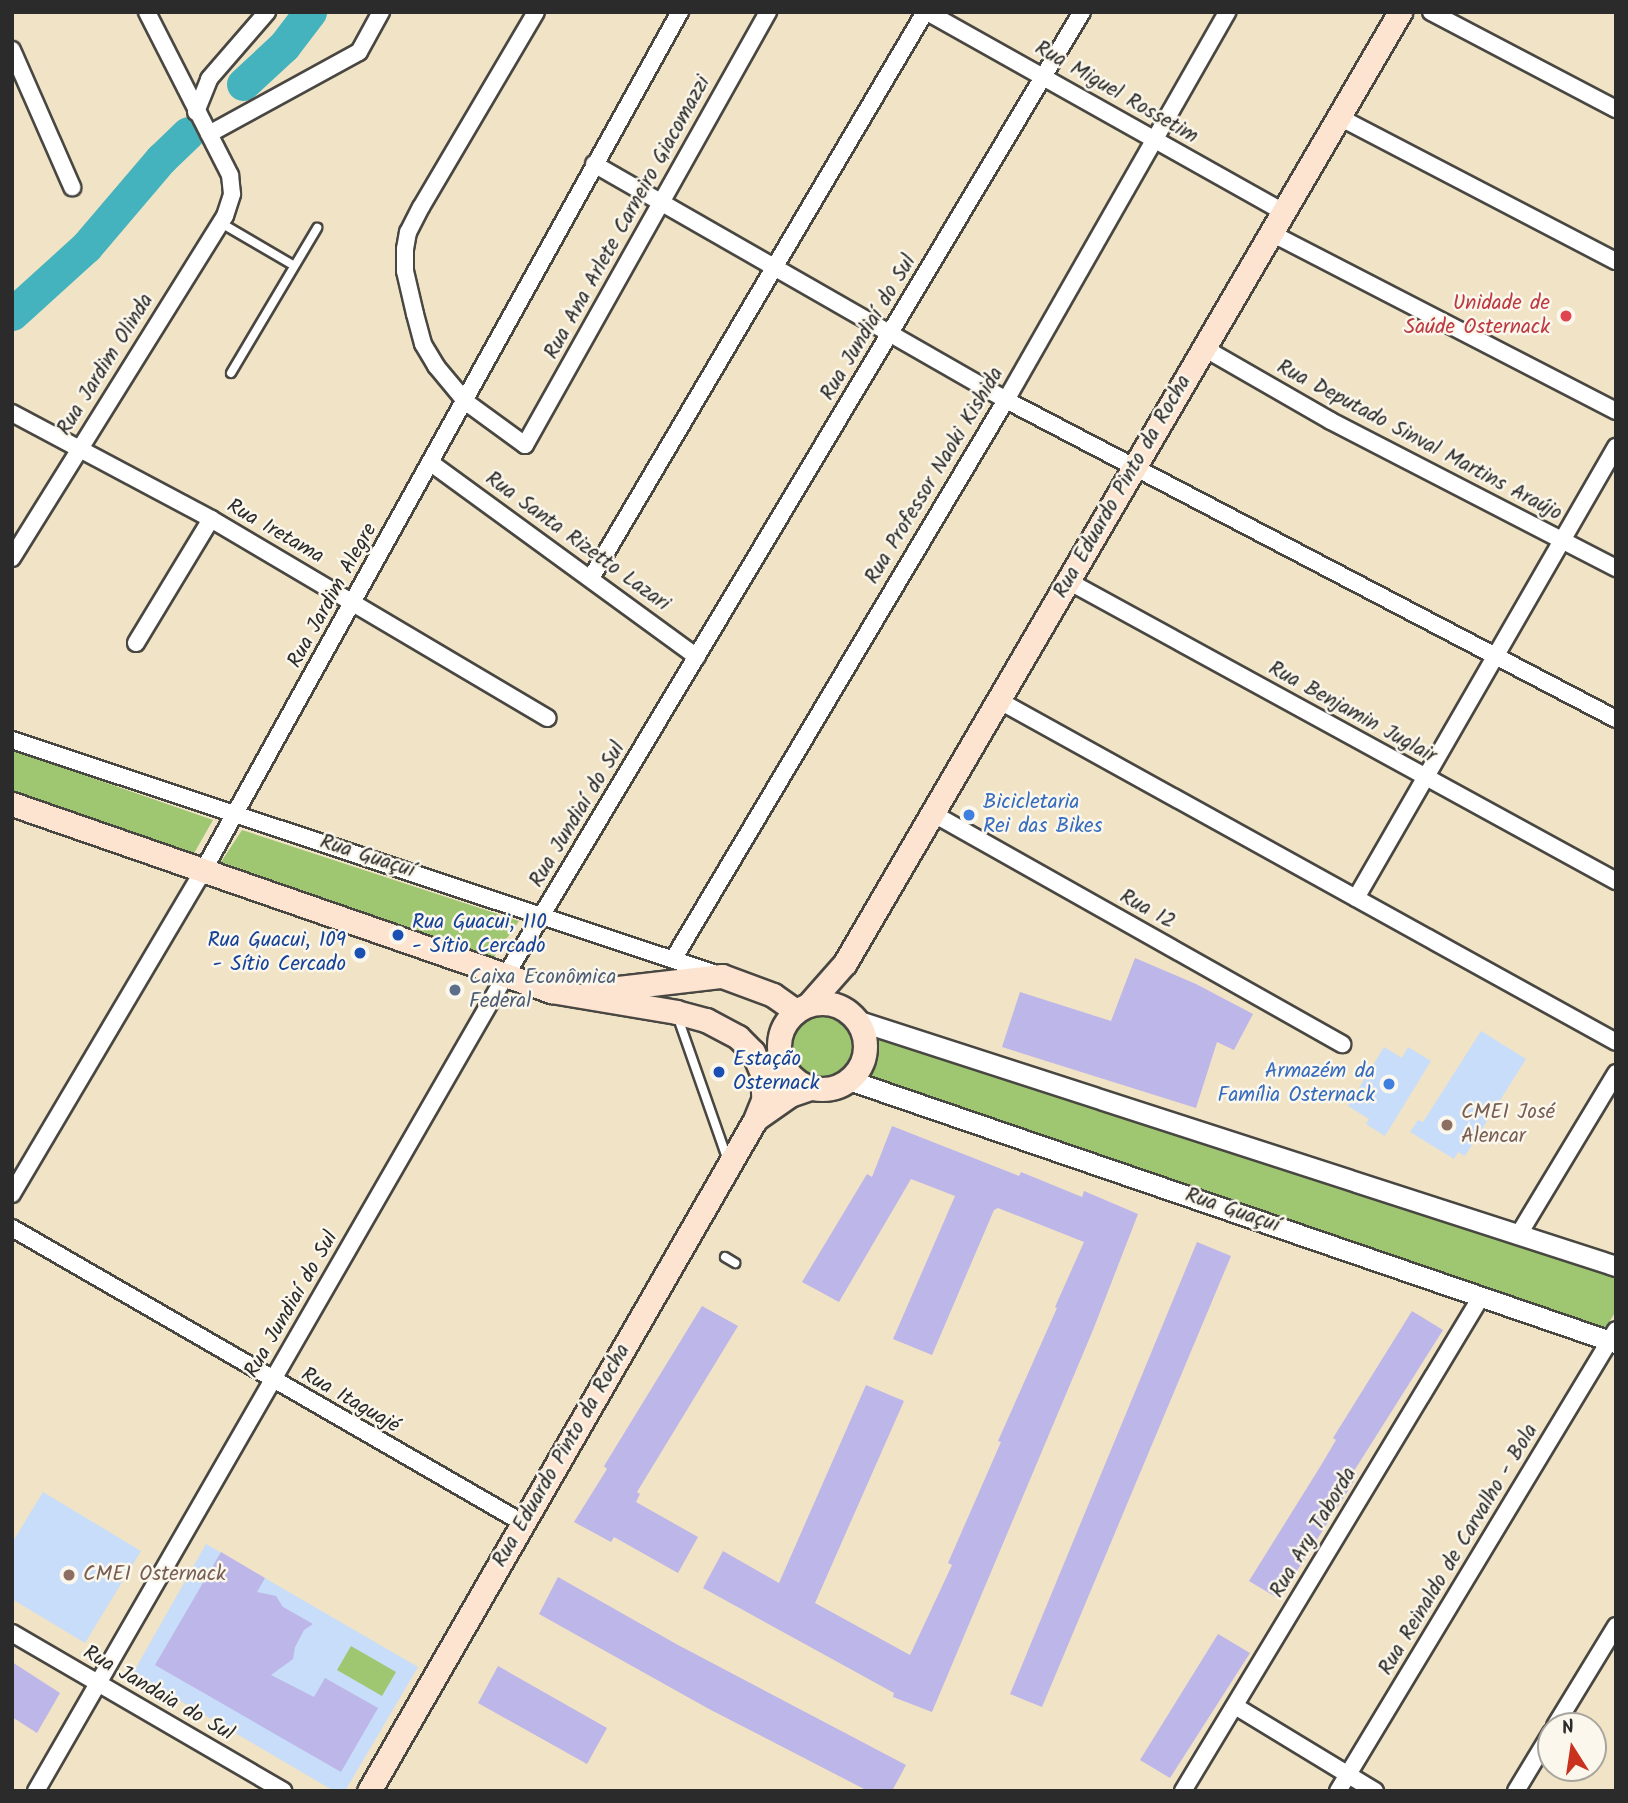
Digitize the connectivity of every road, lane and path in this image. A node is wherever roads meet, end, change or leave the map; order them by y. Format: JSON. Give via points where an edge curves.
{"nodes":[{"id":1,"x":147,"y":12,"type":"edge"},
{"id":2,"x":267,"y":12,"type":"edge"},
{"id":3,"x":381,"y":12,"type":"edge"},
{"id":4,"x":536,"y":12,"type":"edge"},
{"id":5,"x":680,"y":12,"type":"edge"},
{"id":6,"x":768,"y":12,"type":"edge"},
{"id":7,"x":926,"y":12,"type":"edge"},
{"id":8,"x":1082,"y":12,"type":"edge"},
{"id":9,"x":1227,"y":12,"type":"edge"},
{"id":10,"x":1400,"y":12,"type":"edge"},
{"id":11,"x":1431,"y":12,"type":"edge"},
{"id":12,"x":12,"y":50,"type":"edge"},
{"id":13,"x":1044,"y":75,"type":"junction"},
{"id":14,"x":1616,"y":109,"type":"edge"},
{"id":15,"x":196,"y":112,"type":"junction"},
{"id":16,"x":1339,"y":117,"type":"junction"},
{"id":17,"x":209,"y":134,"type":"junction"},
{"id":18,"x":1153,"y":139,"type":"junction"},
{"id":19,"x":594,"y":164,"type":"junction"},
{"id":20,"x":72,"y":187,"type":"dead end"},
{"id":21,"x":659,"y":203,"type":"junction"},
{"id":22,"x":1283,"y":212,"type":"junction"},
{"id":23,"x":221,"y":223,"type":"junction"},
{"id":24,"x":317,"y":228,"type":"dead end"},
{"id":25,"x":1271,"y":233,"type":"junction"},
{"id":26,"x":1616,"y":261,"type":"edge"},
{"id":27,"x":293,"y":265,"type":"junction"},
{"id":28,"x":774,"y":268,"type":"junction"},
{"id":29,"x":890,"y":334,"type":"junction"},
{"id":30,"x":1204,"y":348,"type":"junction"},
{"id":31,"x":231,"y":373,"type":"dead end"},
{"id":32,"x":1006,"y":400,"type":"junction"},
{"id":33,"x":466,"y":401,"type":"junction"},
{"id":34,"x":1616,"y":411,"type":"edge"},
{"id":35,"x":12,"y":413,"type":"edge"},
{"id":36,"x":1616,"y":447,"type":"edge"},
{"id":37,"x":79,"y":448,"type":"junction"},
{"id":38,"x":431,"y":463,"type":"junction"},
{"id":39,"x":1135,"y":466,"type":"junction"},
{"id":40,"x":211,"y":519,"type":"junction"},
{"id":41,"x":1562,"y":540,"type":"junction"},
{"id":42,"x":12,"y":558,"type":"edge"},
{"id":43,"x":1616,"y":568,"type":"edge"},
{"id":44,"x":591,"y":578,"type":"junction"},
{"id":45,"x":1068,"y":581,"type":"junction"},
{"id":46,"x":354,"y":603,"type":"junction"},
{"id":47,"x":136,"y":643,"type":"dead end"},
{"id":48,"x":1496,"y":655,"type":"junction"},
{"id":49,"x":697,"y":657,"type":"junction"},
{"id":50,"x":998,"y":700,"type":"junction"},
{"id":51,"x":548,"y":718,"type":"dead end"},
{"id":52,"x":1616,"y":719,"type":"edge"},
{"id":53,"x":12,"y":740,"type":"edge"},
{"id":54,"x":1426,"y":777,"type":"junction"},
{"id":55,"x":12,"y":804,"type":"edge"},
{"id":56,"x":236,"y":813,"type":"junction"},
{"id":57,"x":932,"y":813,"type":"junction"},
{"id":58,"x":204,"y":871,"type":"junction"},
{"id":59,"x":1616,"y":881,"type":"edge"},
{"id":60,"x":1356,"y":898,"type":"junction"},
{"id":61,"x":544,"y":915,"type":"junction"},
{"id":62,"x":674,"y":958,"type":"junction"},
{"id":63,"x":845,"y":962,"type":"junction"},
{"id":64,"x":506,"y":975,"type":"junction"},
{"id":65,"x":722,"y":976,"type":"junction"},
{"id":66,"x":564,"y":995,"type":"junction"},
{"id":67,"x":802,"y":1008,"type":"junction"},
{"id":68,"x":676,"y":1012,"type":"junction"},
{"id":69,"x":853,"y":1017,"type":"junction"},
{"id":70,"x":1616,"y":1042,"type":"edge"},
{"id":71,"x":746,"y":1044,"type":"junction"},
{"id":72,"x":1342,"y":1044,"type":"dead end"},
{"id":73,"x":779,"y":1051,"type":"junction"},
{"id":74,"x":1616,"y":1073,"type":"edge"},
{"id":75,"x":849,"y":1080,"type":"junction"},
{"id":76,"x":810,"y":1087,"type":"junction"},
{"id":77,"x":758,"y":1113,"type":"junction"},
{"id":78,"x":729,"y":1165,"type":"junction"},
{"id":79,"x":12,"y":1195,"type":"edge"},
{"id":80,"x":12,"y":1228,"type":"edge"},
{"id":81,"x":1519,"y":1234,"type":"junction"},
{"id":82,"x":725,"y":1257,"type":"dead end"},
{"id":83,"x":735,"y":1263,"type":"dead end"},
{"id":84,"x":1616,"y":1266,"type":"edge"},
{"id":85,"x":1481,"y":1297,"type":"junction"},
{"id":86,"x":1614,"y":1338,"type":"edge"},
{"id":87,"x":273,"y":1381,"type":"junction"},
{"id":88,"x":523,"y":1523,"type":"junction"},
{"id":89,"x":1616,"y":1626,"type":"edge"},
{"id":90,"x":12,"y":1633,"type":"edge"},
{"id":91,"x":98,"y":1683,"type":"junction"},
{"id":92,"x":1235,"y":1706,"type":"junction"},
{"id":93,"x":1564,"y":1712,"type":"edge"},
{"id":94,"x":1537,"y":1756,"type":"edge"},
{"id":95,"x":1348,"y":1774,"type":"junction"},
{"id":96,"x":36,"y":1791,"type":"edge"},
{"id":97,"x":283,"y":1791,"type":"edge"},
{"id":98,"x":369,"y":1791,"type":"edge"},
{"id":99,"x":1183,"y":1791,"type":"edge"},
{"id":100,"x":1338,"y":1791,"type":"edge"},
{"id":101,"x":1375,"y":1791,"type":"edge"},
{"id":102,"x":1516,"y":1791,"type":"edge"}],
"edges":[{"from":1,"to":15,"type":"street"},
{"from":2,"to":15,"type":"street","via":[[209,79]]},
{"from":3,"to":17,"type":"street","via":[[359,52]]},
{"from":4,"to":33,"type":"street","via":[[406,240],[405,271],[423,344]]},
{"from":5,"to":19,"type":"street","name":"Rua Jardim Alegre"},
{"from":6,"to":21,"type":"street","name":"Rua Ana Arlete Carneiro Giacomazzi"},
{"from":7,"to":13,"type":"street","name":"Rua Miguel Rossetim"},
{"from":7,"to":28,"type":"street"},
{"from":8,"to":13,"type":"street","name":"Rua Jundiaí do Sul"},
{"from":9,"to":18,"type":"street","name":"Rua Professor Naoki Kishida"},
{"from":10,"to":16,"type":"main road","name":"Rua Eduardo Pinto da Rocha"},
{"from":11,"to":14,"type":"street"},
{"from":12,"to":20,"type":"street"},
{"from":13,"to":18,"type":"street","name":"Rua Miguel Rossetim"},
{"from":13,"to":29,"type":"street","name":"Rua Jundiaí do Sul"},
{"from":15,"to":17,"type":"street"},
{"from":16,"to":22,"type":"main road","name":"Rua Eduardo Pinto da Rocha"},
{"from":16,"to":26,"type":"street"},
{"from":17,"to":23,"type":"street","name":"Rua Jardim Olinda","via":[[230,175],[232,194]]},
{"from":18,"to":22,"type":"street","name":"Rua Miguel Rossetim"},
{"from":18,"to":32,"type":"street","name":"Rua Professor Naoki Kishida"},
{"from":19,"to":21,"type":"street"},
{"from":19,"to":33,"type":"street","name":"Rua Jardim Alegre"},
{"from":21,"to":28,"type":"street"},
{"from":21,"to":33,"type":"street","name":"Rua Ana Arlete Carneiro Giacomazzi","via":[[525,445]]},
{"from":22,"to":25,"type":"main road","name":"Rua Eduardo Pinto da Rocha"},
{"from":23,"to":27,"type":"lane"},
{"from":23,"to":37,"type":"street","name":"Rua Jardim Olinda"},
{"from":24,"to":27,"type":"lane"},
{"from":25,"to":30,"type":"main road","name":"Rua Eduardo Pinto da Rocha"},
{"from":25,"to":34,"type":"street"},
{"from":27,"to":31,"type":"lane"},
{"from":28,"to":29,"type":"street"},
{"from":28,"to":44,"type":"street"},
{"from":29,"to":32,"type":"street"},
{"from":29,"to":49,"type":"street","name":"Rua Jundiaí do Sul"},
{"from":30,"to":39,"type":"main road","name":"Rua Eduardo Pinto da Rocha"},
{"from":30,"to":41,"type":"street","name":"Rua Deputado Sinval Martins Araújo","via":[[1331,421]]},
{"from":32,"to":39,"type":"street"},
{"from":32,"to":62,"type":"street","name":"Rua Professor Naoki Kishida"},
{"from":33,"to":38,"type":"street","name":"Rua Jardim Alegre"},
{"from":35,"to":37,"type":"street","name":"Rua Iretama"},
{"from":36,"to":41,"type":"street"},
{"from":37,"to":40,"type":"street","name":"Rua Iretama"},
{"from":37,"to":42,"type":"street","name":"Rua Jardim Olinda"},
{"from":38,"to":44,"type":"street","name":"Rua Santa Rizetto Lazari"},
{"from":38,"to":46,"type":"street","name":"Rua Jardim Alegre"},
{"from":39,"to":45,"type":"main road","name":"Rua Eduardo Pinto da Rocha"},
{"from":39,"to":48,"type":"street"},
{"from":40,"to":46,"type":"street","name":"Rua Iretama"},
{"from":40,"to":47,"type":"street"},
{"from":41,"to":43,"type":"street","name":"Rua Deputado Sinval Martins Araújo"},
{"from":41,"to":48,"type":"street"},
{"from":44,"to":49,"type":"street","name":"Rua Santa Rizetto Lazari"},
{"from":45,"to":50,"type":"main road","name":"Rua Eduardo Pinto da Rocha"},
{"from":45,"to":54,"type":"street","name":"Rua Benjamin Juglair"},
{"from":46,"to":51,"type":"street","name":"Rua Iretama"},
{"from":46,"to":56,"type":"street","name":"Rua Jardim Alegre"},
{"from":48,"to":52,"type":"street"},
{"from":48,"to":54,"type":"street"},
{"from":49,"to":61,"type":"street","name":"Rua Jundiaí do Sul"},
{"from":50,"to":57,"type":"main road","name":"Rua Eduardo Pinto da Rocha"},
{"from":50,"to":60,"type":"street"},
{"from":53,"to":56,"type":"street","name":"Rua Guaçuí"},
{"from":54,"to":59,"type":"street","name":"Rua Benjamin Juglair"},
{"from":54,"to":60,"type":"street"},
{"from":55,"to":58,"type":"main road","name":"Rua Guaçuí"},
{"from":56,"to":58,"type":"street","name":"Rua Jardim Alegre"},
{"from":56,"to":61,"type":"street","name":"Rua Guaçuí"},
{"from":57,"to":63,"type":"main road","name":"Rua Eduardo Pinto da Rocha"},
{"from":57,"to":72,"type":"street","name":"Rua 12"},
{"from":58,"to":64,"type":"main road","name":"Rua Guaçuí"},
{"from":58,"to":79,"type":"street","name":"Rua Jardim Alegre"},
{"from":60,"to":70,"type":"street"},
{"from":61,"to":62,"type":"street","name":"Rua Guaçuí"},
{"from":61,"to":64,"type":"street","name":"Rua Jundiaí do Sul"},
{"from":62,"to":65,"type":"street","name":"Rua Guaçuí"},
{"from":63,"to":67,"type":"main road","name":"Rua Eduardo Pinto da Rocha"},
{"from":63,"to":69,"type":"main road"},
{"from":64,"to":66,"type":"main road","name":"Rua Guaçuí"},
{"from":64,"to":87,"type":"street","name":"Rua Jundiaí do Sul"},
{"from":65,"to":66,"type":"main road","name":"Rua Guaçuí"},
{"from":65,"to":67,"type":"main road","name":"Rua Guaçuí"},
{"from":65,"to":68,"type":"main road","via":[[687,987]]},
{"from":66,"to":68,"type":"main road","name":"Rua Guaçuí"},
{"from":67,"to":69,"type":"main road","via":[[830,1004]]},
{"from":67,"to":73,"type":"main road","via":[[781,1032]]},
{"from":68,"to":71,"type":"main road","name":"Rua Guaçuí","via":[[730,1031]]},
{"from":68,"to":78,"type":"lane"},
{"from":69,"to":75,"type":"main road","via":[[863,1032],[863,1058]]},
{"from":69,"to":81,"type":"street"},
{"from":71,"to":73,"type":"main road","name":"Rua Guaçuí"},
{"from":71,"to":77,"type":"main road","via":[[762,1073]]},
{"from":73,"to":76,"type":"main road","via":[[786,1071]]},
{"from":73,"to":77,"type":"main road","name":"Rua Eduardo Pinto da Rocha"},
{"from":74,"to":81,"type":"street"},
{"from":75,"to":76,"type":"main road","via":[[823,1089]]},
{"from":75,"to":85,"type":"street","name":"Rua Guaçuí"},
{"from":76,"to":77,"type":"main road","name":"Rua Eduardo Pinto da Rocha"},
{"from":77,"to":78,"type":"main road","name":"Rua Eduardo Pinto da Rocha"},
{"from":78,"to":88,"type":"main road","name":"Rua Eduardo Pinto da Rocha"},
{"from":80,"to":87,"type":"street","name":"Rua Itaguajé"},
{"from":81,"to":84,"type":"street"},
{"from":82,"to":83,"type":"lane"},
{"from":85,"to":86,"type":"street","name":"Rua Guaçuí"},
{"from":85,"to":92,"type":"street","name":"Rua Ary Taborda"},
{"from":86,"to":95,"type":"street","name":"Rua Reinaldo de Carvalho - Bola"},
{"from":87,"to":88,"type":"street","name":"Rua Itaguajé"},
{"from":87,"to":91,"type":"street","name":"Rua Jundiaí do Sul"},
{"from":88,"to":98,"type":"main road","name":"Rua Eduardo Pinto da Rocha"},
{"from":89,"to":93,"type":"street"},
{"from":90,"to":91,"type":"street","name":"Rua Jandaia do Sul"},
{"from":91,"to":96,"type":"street","name":"Rua Jundiaí do Sul"},
{"from":91,"to":97,"type":"street","name":"Rua Jandaia do Sul"},
{"from":92,"to":95,"type":"street"},
{"from":92,"to":99,"type":"street","name":"Rua Ary Taborda"},
{"from":94,"to":102,"type":"street"},
{"from":95,"to":100,"type":"street","name":"Rua Reinaldo de Carvalho - Bola"},
{"from":95,"to":101,"type":"street"}]}
